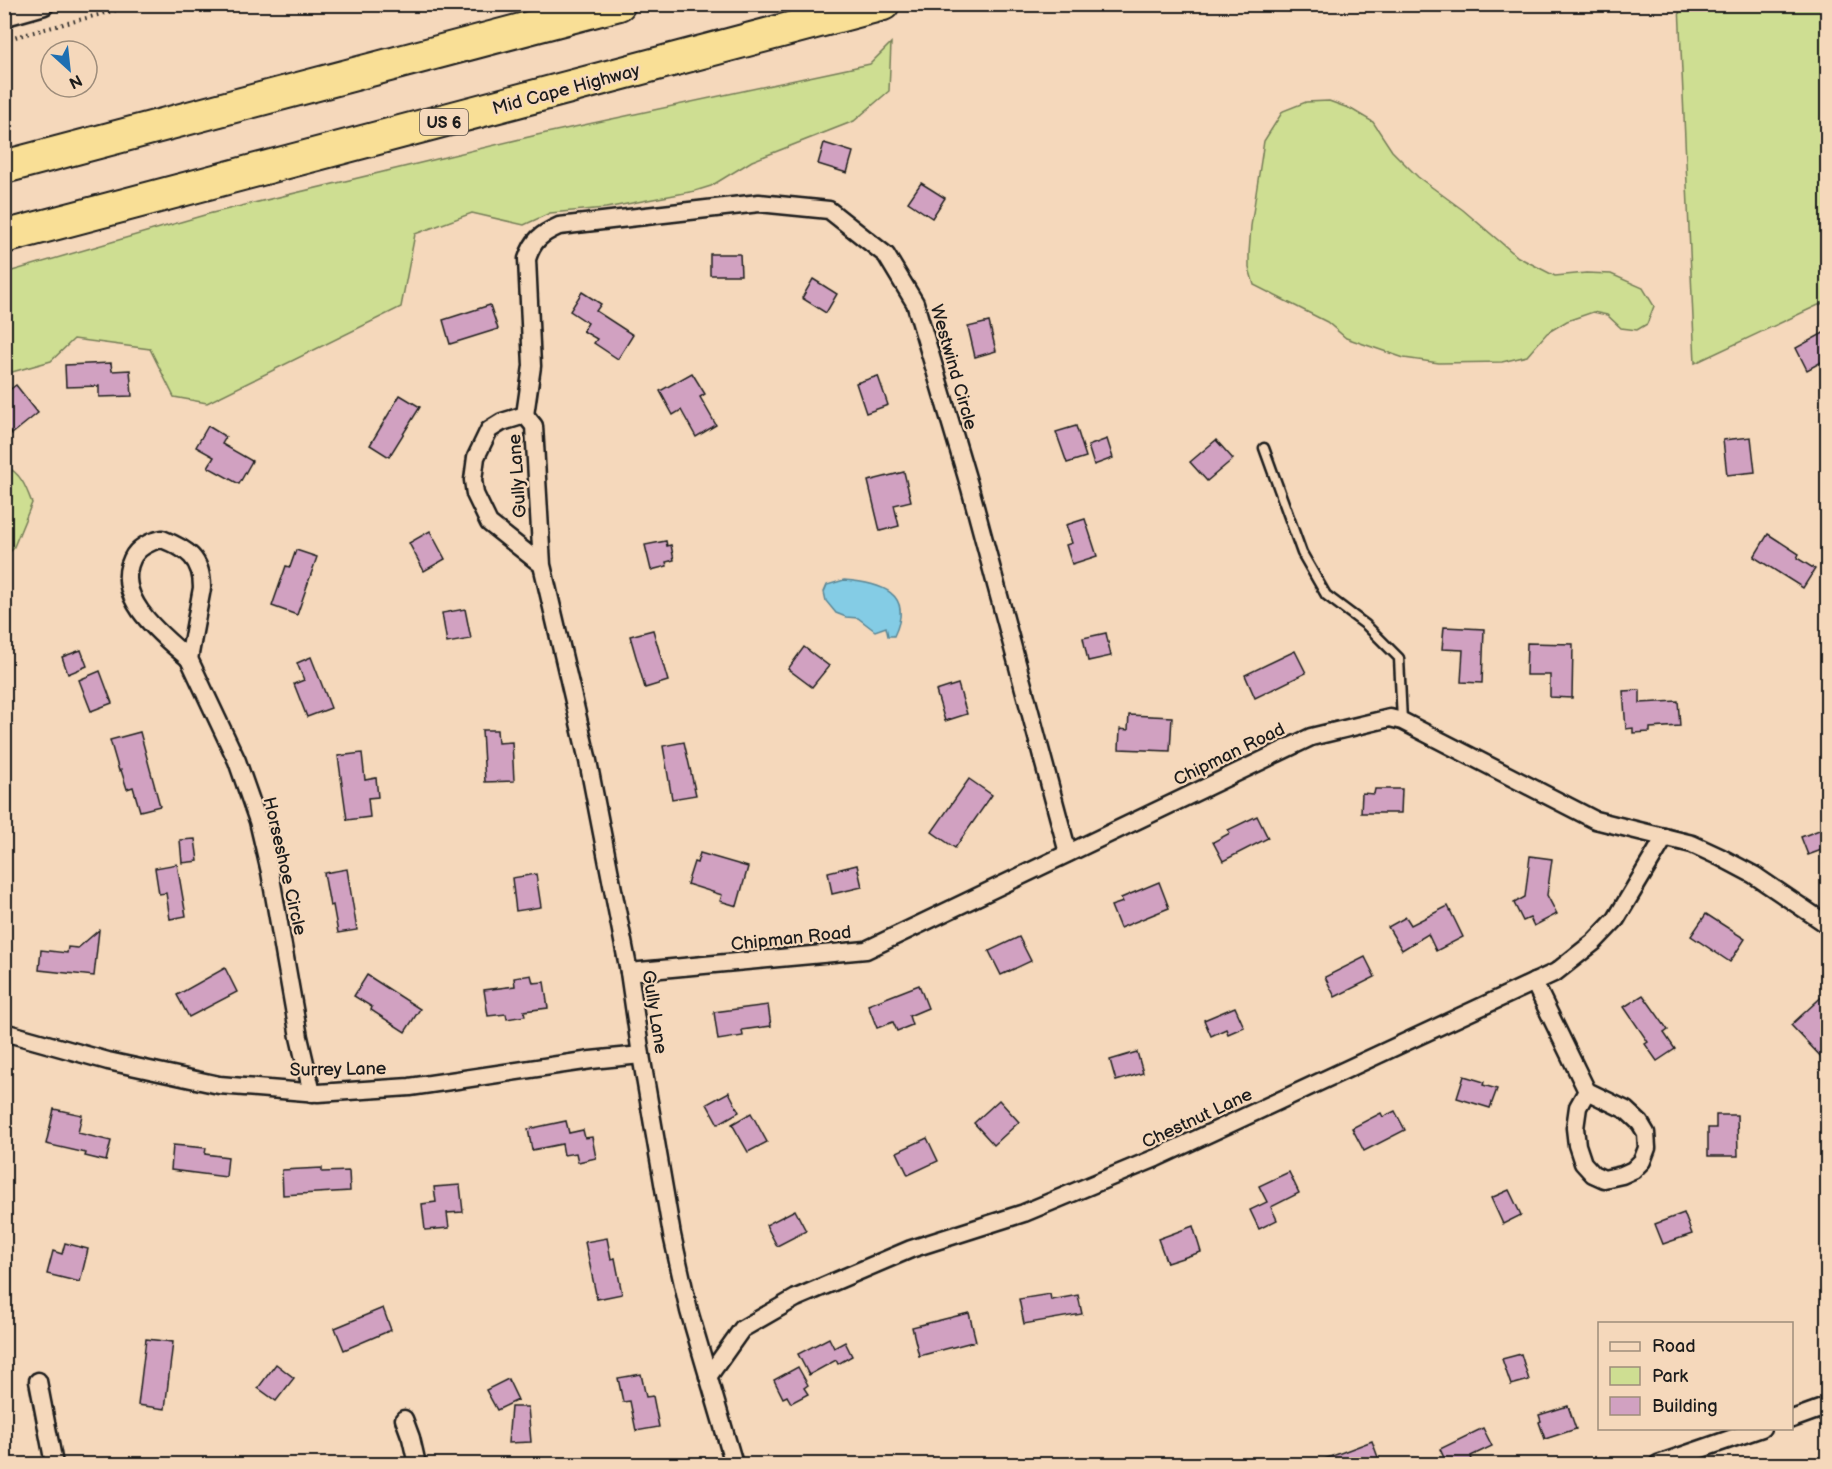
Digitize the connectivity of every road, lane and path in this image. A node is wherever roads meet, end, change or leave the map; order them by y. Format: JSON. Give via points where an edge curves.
{"nodes":[{"id":1,"x":43,"y":4,"type":"edge"},
{"id":2,"x":139,"y":4,"type":"edge"},
{"id":3,"x":619,"y":4,"type":"edge"},
{"id":4,"x":883,"y":4,"type":"edge"},
{"id":5,"x":4,"y":15,"type":"edge"},
{"id":6,"x":4,"y":40,"type":"edge"},
{"id":7,"x":4,"y":167,"type":"edge"},
{"id":8,"x":4,"y":237,"type":"edge"},
{"id":9,"x":525,"y":415,"type":"junction"},
{"id":10,"x":1264,"y":448,"type":"dead end"},
{"id":11,"x":542,"y":565,"type":"junction"},
{"id":12,"x":189,"y":659,"type":"junction"},
{"id":13,"x":1402,"y":721,"type":"junction"},
{"id":14,"x":1665,"y":837,"type":"junction"},
{"id":15,"x":1068,"y":854,"type":"junction"},
{"id":16,"x":1827,"y":925,"type":"edge"},
{"id":17,"x":629,"y":972,"type":"junction"},
{"id":18,"x":1534,"y":982,"type":"junction"},
{"id":19,"x":4,"y":1032,"type":"edge"},
{"id":20,"x":641,"y":1056,"type":"junction"},
{"id":21,"x":1587,"y":1091,"type":"junction"},
{"id":22,"x":312,"y":1093,"type":"junction"},
{"id":23,"x":708,"y":1377,"type":"junction"},
{"id":24,"x":38,"y":1381,"type":"dead end"},
{"id":25,"x":1827,"y":1406,"type":"edge"},
{"id":26,"x":1793,"y":1418,"type":"edge"},
{"id":27,"x":404,"y":1419,"type":"dead end"},
{"id":28,"x":1756,"y":1430,"type":"edge"},
{"id":29,"x":54,"y":1464,"type":"edge"},
{"id":30,"x":417,"y":1464,"type":"edge"},
{"id":31,"x":734,"y":1464,"type":"edge"},
{"id":32,"x":1658,"y":1464,"type":"edge"}],
"edges":[{"from":1,"to":5,"type":"street"},
{"from":2,"to":6,"type":"path"},
{"from":3,"to":7,"type":"highway"},
{"from":4,"to":8,"type":"highway","name":"Mid Cape Highway","number":"US 6"},
{"from":9,"to":11,"type":"street","name":"Gully Lane","via":[[534,426]]},
{"from":9,"to":11,"type":"street","name":"Gully Lane","via":[[489,430],[476,457],[473,480],[475,494],[489,523]]},
{"from":9,"to":15,"type":"street","name":"Westwind Circle","via":[[532,366],[527,259],[531,245],[542,233],[559,226],[759,203],[829,210],[886,255],[915,303],[970,488]]},
{"from":10,"to":13,"type":"lane","via":[[1302,553],[1326,595],[1366,625],[1399,658]]},
{"from":11,"to":17,"type":"street","name":"Gully Lane","via":[[588,761]]},
{"from":12,"to":12,"type":"street","name":"Horseshoe Circle","via":[[151,626],[131,590],[128,578],[133,556],[151,541],[162,539],[180,546],[190,554],[202,576]]},
{"from":12,"to":22,"type":"street","name":"Horseshoe Circle","via":[[237,761],[258,820]]},
{"from":13,"to":14,"type":"street","name":"Chipman Road","via":[[1595,820]]},
{"from":13,"to":15,"type":"street","name":"Chipman Road","via":[[1390,718],[1311,737]]},
{"from":14,"to":16,"type":"street","name":"Chipman Road","via":[[1692,844],[1754,875]]},
{"from":14,"to":18,"type":"street","name":"Chestnut Lane","via":[[1616,919],[1556,972]]},
{"from":15,"to":17,"type":"street","name":"Chipman Road","via":[[866,950]]},
{"from":17,"to":20,"type":"street","name":"Gully Lane"},
{"from":18,"to":21,"type":"street"},
{"from":18,"to":23,"type":"street","name":"Chestnut Lane","via":[[1156,1158],[1024,1213],[911,1249],[796,1298],[742,1329]]},
{"from":19,"to":22,"type":"street","name":"Surrey Lane","via":[[108,1061],[219,1085]]},
{"from":20,"to":22,"type":"street","name":"Surrey Lane","via":[[410,1086]]},
{"from":20,"to":23,"type":"street","name":"Gully Lane","via":[[672,1235]]},
{"from":21,"to":21,"type":"street","via":[[1626,1110],[1646,1133],[1647,1148],[1633,1170],[1604,1179],[1583,1163],[1575,1128],[1578,1107]]},
{"from":23,"to":31,"type":"street","name":"Gully Lane"},
{"from":24,"to":29,"type":"street"},
{"from":25,"to":26,"type":"street"},
{"from":27,"to":30,"type":"street"},
{"from":28,"to":32,"type":"street"}]}
